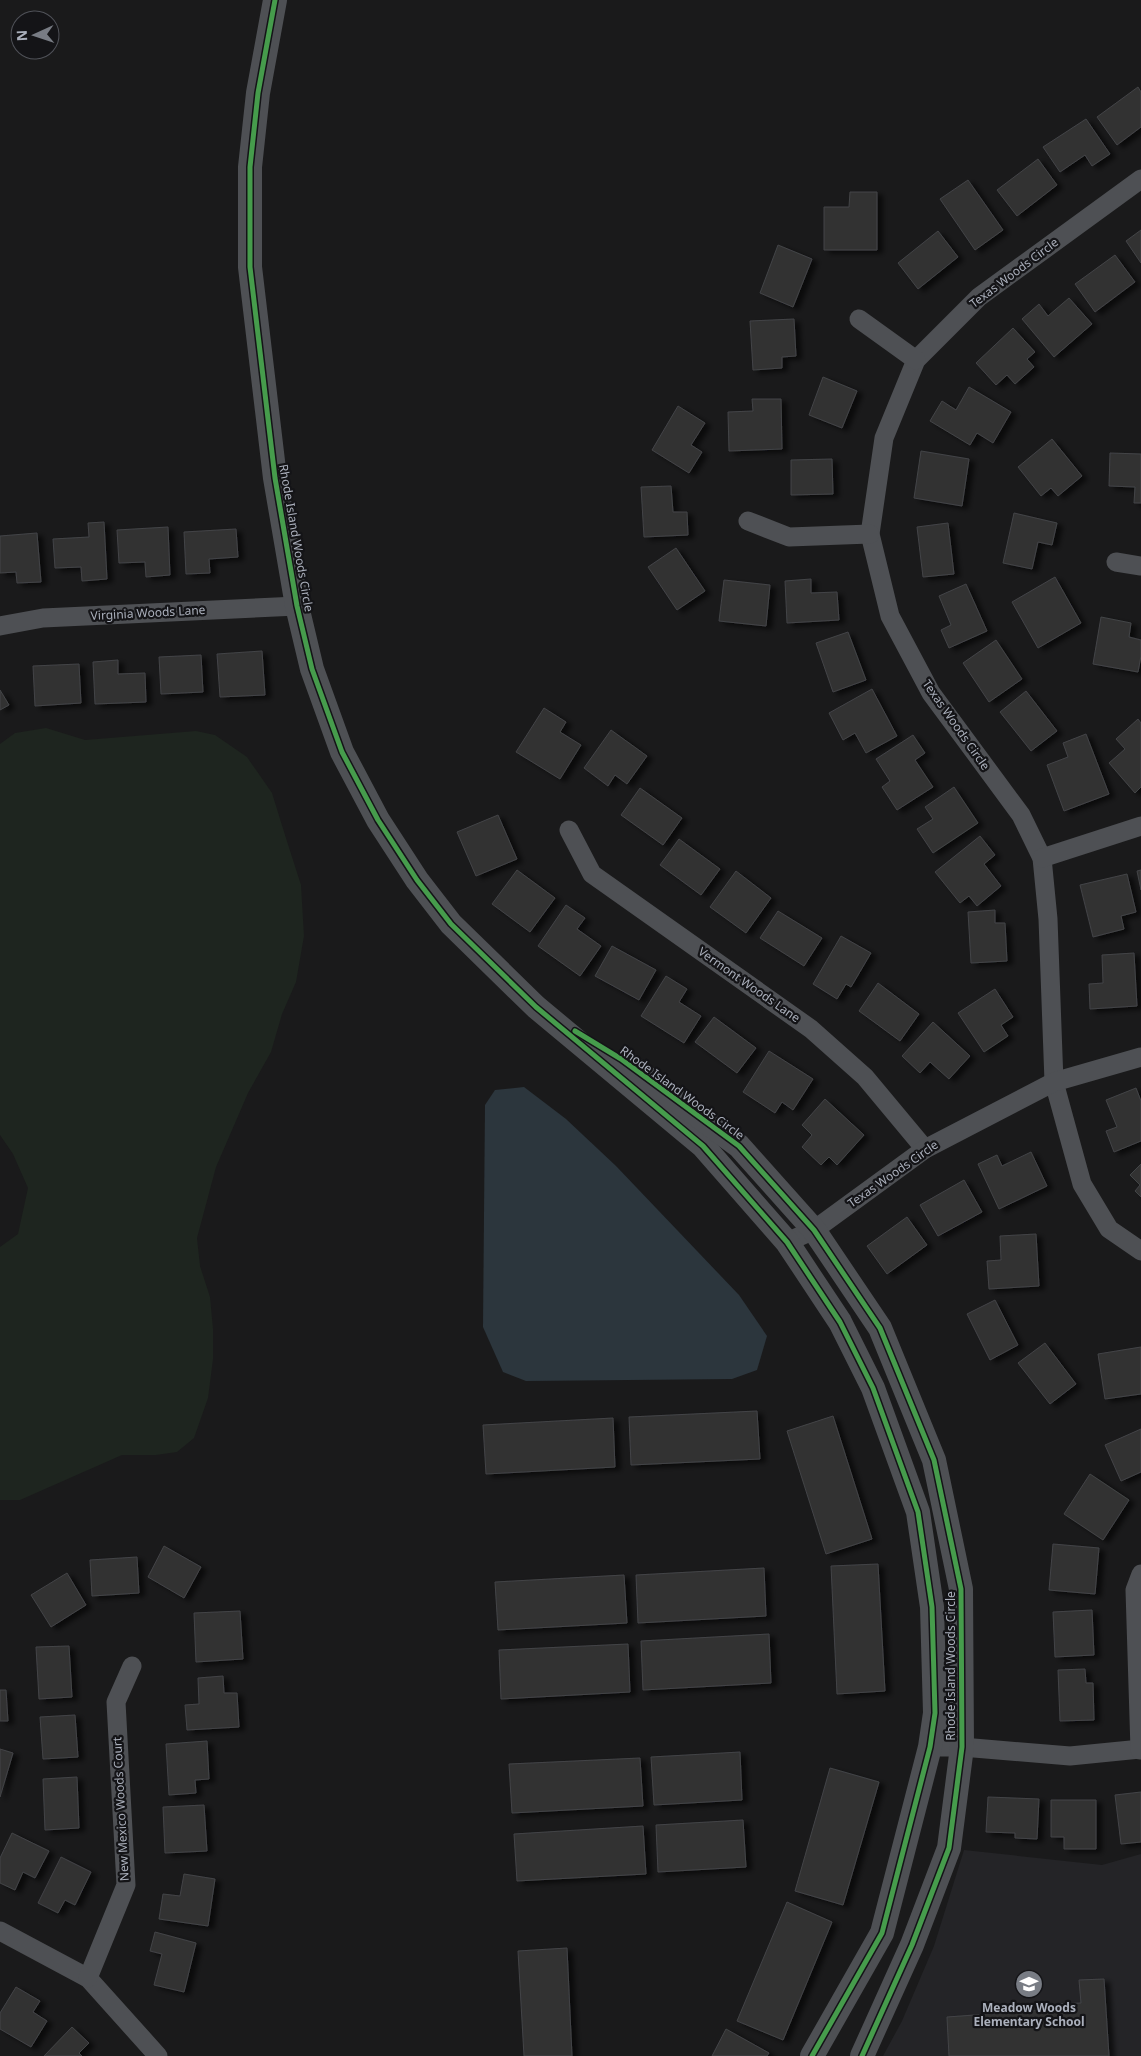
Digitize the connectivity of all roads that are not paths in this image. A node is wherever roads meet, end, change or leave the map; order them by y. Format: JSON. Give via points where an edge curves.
{"nodes":[{"id":1,"x":275,"y":0,"type":"edge"},
{"id":2,"x":1141,"y":179,"type":"edge"},
{"id":3,"x":859,"y":319,"type":"dead end"},
{"id":4,"x":916,"y":360,"type":"junction"},
{"id":5,"x":748,"y":520,"type":"dead end"},
{"id":6,"x":870,"y":534,"type":"junction"},
{"id":7,"x":1116,"y":562,"type":"dead end"},
{"id":8,"x":1141,"y":566,"type":"edge"},
{"id":9,"x":297,"y":606,"type":"junction"},
{"id":10,"x":0,"y":626,"type":"edge"},
{"id":11,"x":1141,"y":826,"type":"edge"},
{"id":12,"x":569,"y":830,"type":"dead end"},
{"id":13,"x":1042,"y":858,"type":"junction"},
{"id":14,"x":536,"y":1007,"type":"junction"},
{"id":15,"x":1141,"y":1057,"type":"edge"},
{"id":16,"x":1054,"y":1082,"type":"junction"},
{"id":17,"x":925,"y":1149,"type":"junction"},
{"id":18,"x":814,"y":1230,"type":"junction"},
{"id":19,"x":787,"y":1242,"type":"junction"},
{"id":20,"x":1141,"y":1251,"type":"edge"},
{"id":21,"x":1141,"y":1574,"type":"edge"},
{"id":22,"x":132,"y":1666,"type":"dead end"},
{"id":23,"x":935,"y":1713,"type":"junction"},
{"id":24,"x":930,"y":1747,"type":"junction"},
{"id":25,"x":962,"y":1747,"type":"junction"},
{"id":26,"x":1140,"y":1750,"type":"edge"},
{"id":27,"x":0,"y":1931,"type":"edge"},
{"id":28,"x":88,"y":1978,"type":"junction"},
{"id":29,"x":158,"y":2056,"type":"edge"},
{"id":30,"x":812,"y":2056,"type":"edge"},
{"id":31,"x":862,"y":2056,"type":"edge"}],
"edges":[{"from":1,"to":9,"type":"street","name":"Rhode Island Woods Circle","via":[[258,93],[250,167],[250,267],[275,478]]},
{"from":2,"to":4,"type":"street","name":"Texas Woods Circle","via":[[979,297]]},
{"from":3,"to":4,"type":"street"},
{"from":4,"to":6,"type":"street","name":"Texas Woods Circle","via":[[884,438]]},
{"from":5,"to":6,"type":"street","via":[[789,537]]},
{"from":6,"to":13,"type":"street","name":"Texas Woods Circle","via":[[890,616],[931,693],[1021,815]]},
{"from":7,"to":8,"type":"street"},
{"from":9,"to":10,"type":"street","name":"Virginia Woods Lane","via":[[43,618]]},
{"from":9,"to":14,"type":"street","name":"Rhode Island Woods Circle","via":[[312,669],[342,752],[378,820],[417,880],[451,924]]},
{"from":11,"to":13,"type":"street"},
{"from":12,"to":17,"type":"street","name":"Vermont Woods Lane","via":[[592,874],[811,1029],[865,1077]]},
{"from":13,"to":16,"type":"street","name":"Texas Woods Circle","via":[[1048,919]]},
{"from":14,"to":18,"type":"street","name":"Rhode Island Woods Circle","via":[[621,1059],[739,1146]]},
{"from":14,"to":19,"type":"street","name":"Rhode Island Woods Circle","via":[[702,1146]]},
{"from":15,"to":16,"type":"street","name":"Texas Woods Circle"},
{"from":16,"to":17,"type":"street","name":"Texas Woods Circle"},
{"from":16,"to":20,"type":"street","via":[[1082,1184],[1109,1229]]},
{"from":17,"to":18,"type":"street","name":"Texas Woods Circle"},
{"from":18,"to":19,"type":"street","name":"Texas Woods Circle"},
{"from":18,"to":25,"type":"street","name":"Rhode Island Woods Circle","via":[[880,1328],[934,1460],[962,1589]]},
{"from":19,"to":23,"type":"street","name":"Rhode Island Woods Circle","via":[[840,1322],[873,1388],[918,1512],[932,1607]]},
{"from":21,"to":26,"type":"street","via":[[1135,1590]]},
{"from":22,"to":28,"type":"street","name":"New Mexico Woods Court","via":[[116,1702],[126,1885]]},
{"from":23,"to":24,"type":"street","name":"Rhode Island Woods Circle"},
{"from":23,"to":25,"type":"street"},
{"from":24,"to":25,"type":"street"},
{"from":24,"to":30,"type":"street","name":"Rhode Island Woods Circle","via":[[882,1934]]},
{"from":25,"to":26,"type":"street","via":[[1070,1756]]},
{"from":25,"to":31,"type":"street","name":"Rhode Island Woods Circle","via":[[949,1848],[912,1945]]},
{"from":27,"to":28,"type":"street"},
{"from":28,"to":29,"type":"street"}]}
